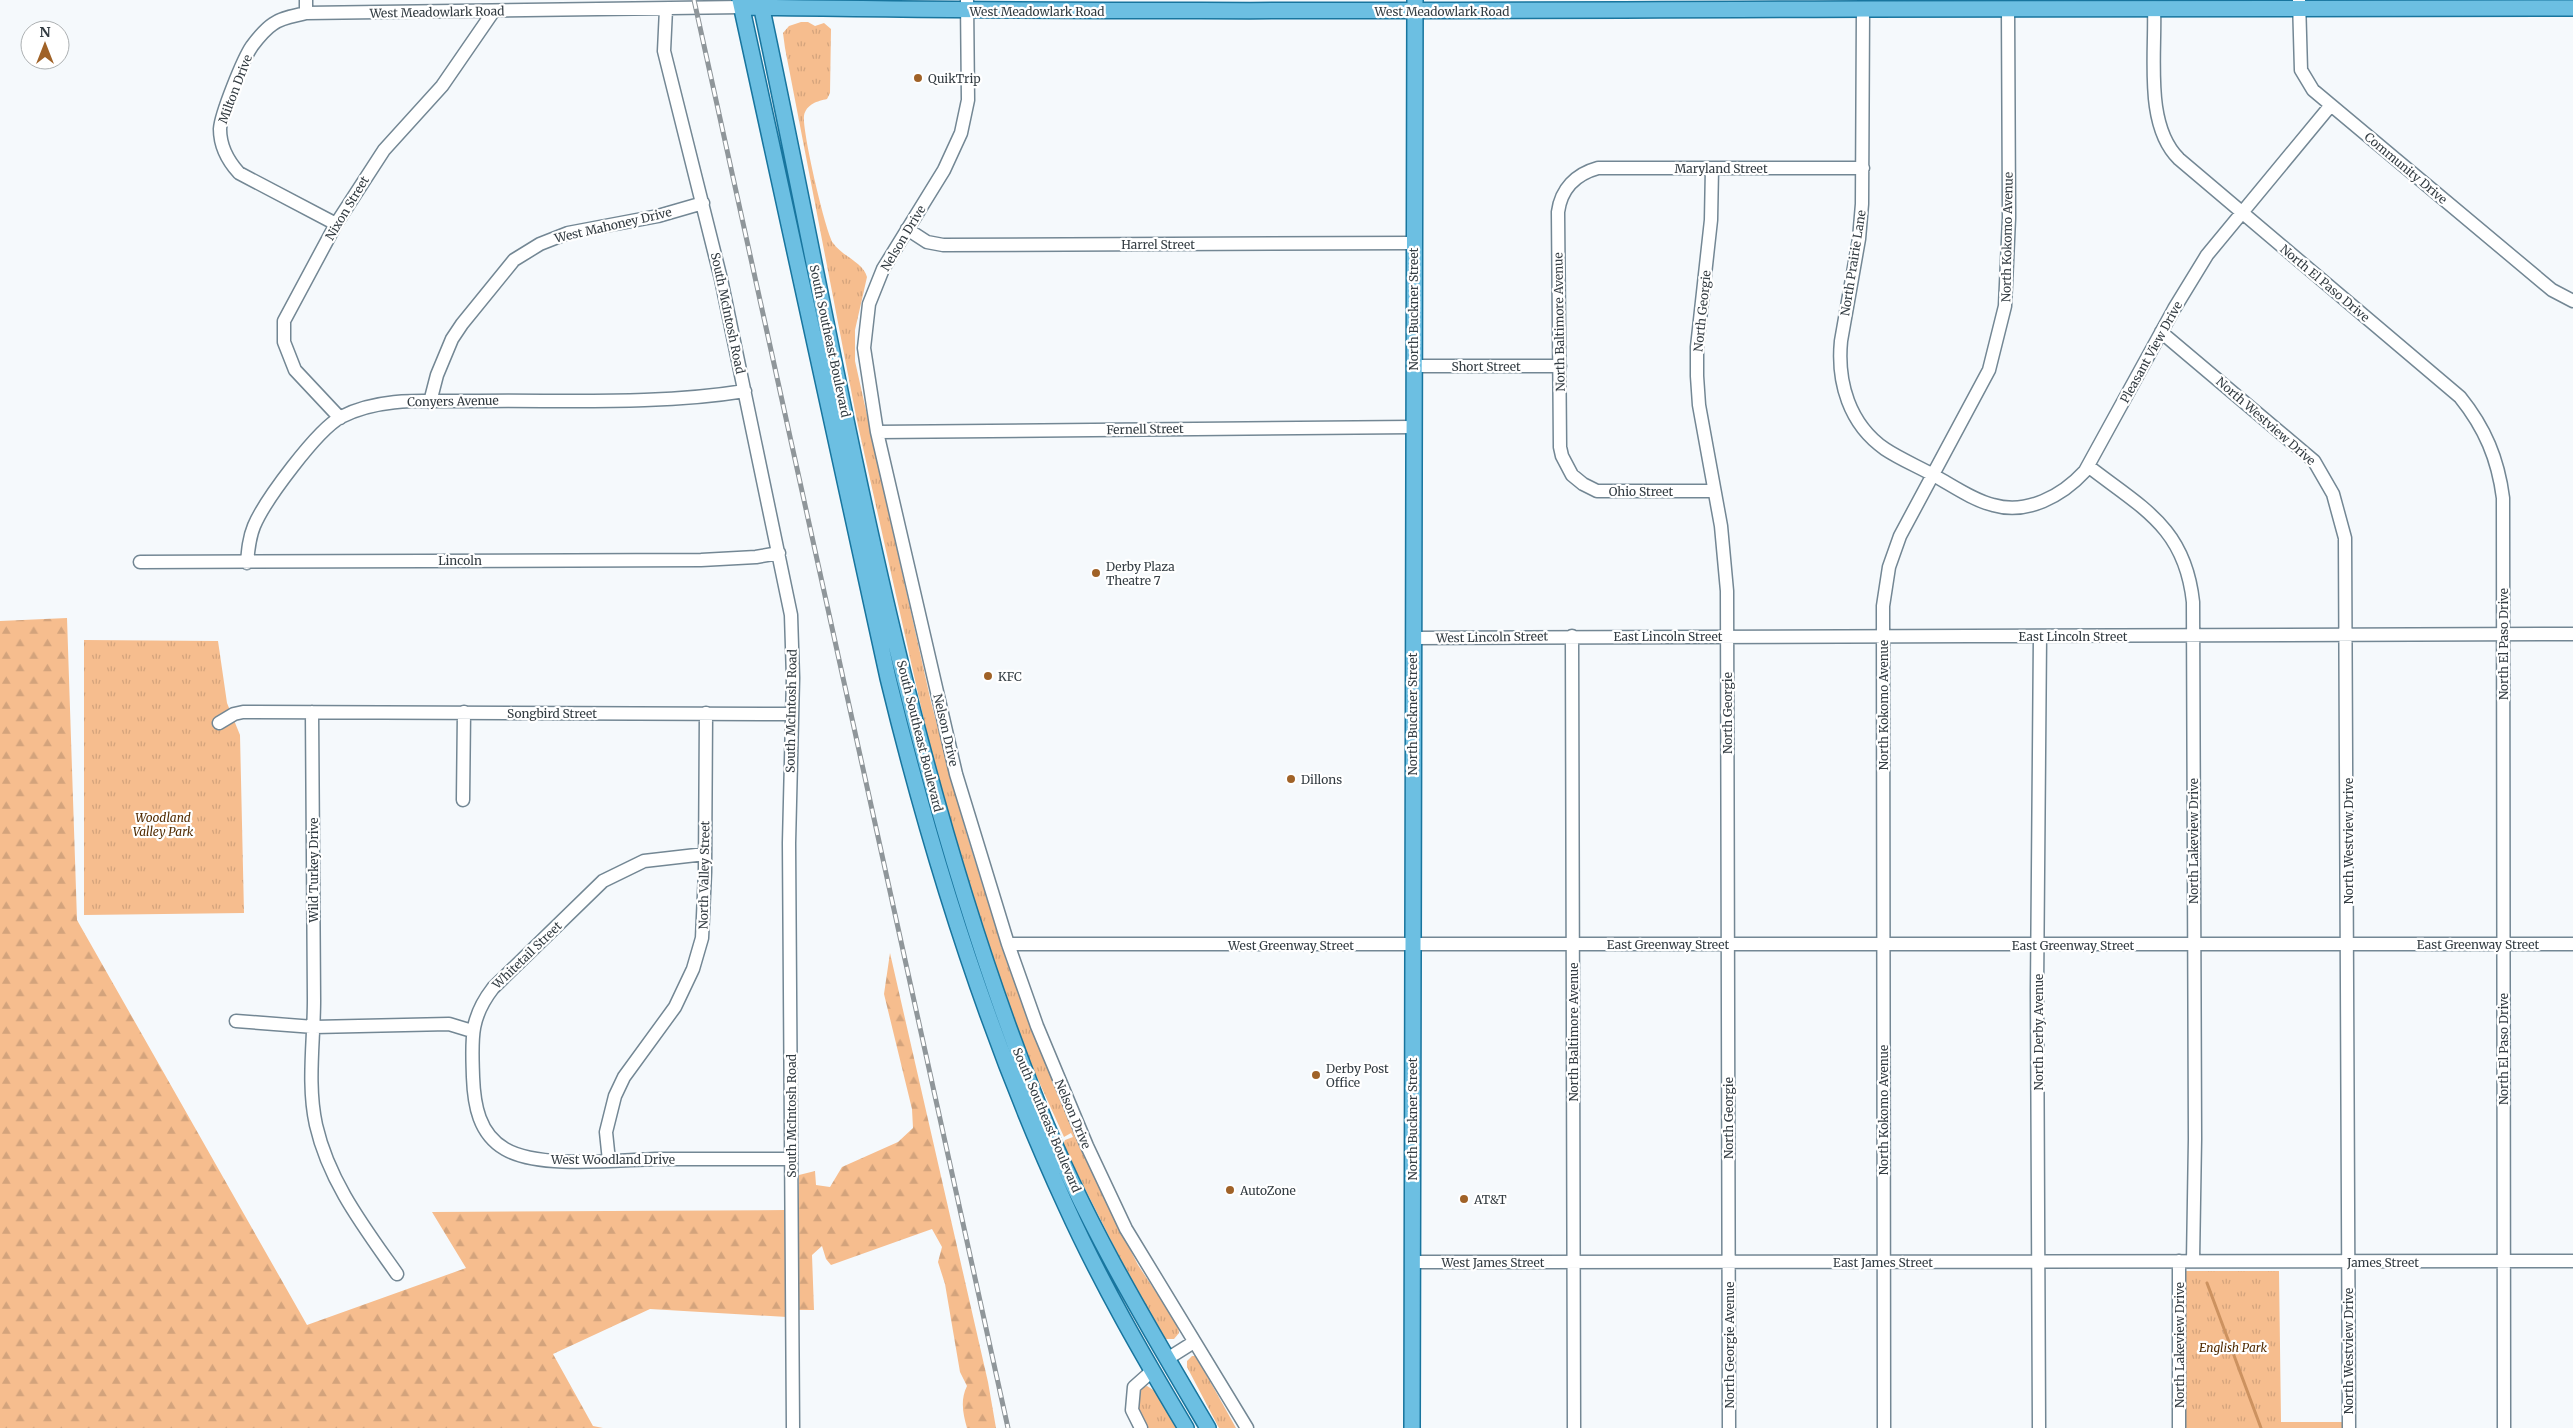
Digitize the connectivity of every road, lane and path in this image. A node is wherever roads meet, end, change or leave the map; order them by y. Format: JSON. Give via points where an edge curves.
{"nodes":[{"id":1,"x":306,"y":0,"type":"edge"},
{"id":2,"x":741,"y":4,"type":"edge"},
{"id":3,"x":761,"y":4,"type":"edge"},
{"id":4,"x":2299,"y":4,"type":"edge"},
{"id":5,"x":2422,"y":4,"type":"edge"},
{"id":6,"x":2524,"y":4,"type":"edge"},
{"id":7,"x":547,"y":5,"type":"edge"},
{"id":8,"x":1618,"y":5,"type":"edge"},
{"id":9,"x":967,"y":6,"type":"edge"},
{"id":10,"x":1165,"y":6,"type":"edge"},
{"id":11,"x":1415,"y":6,"type":"edge"},
{"id":12,"x":2008,"y":8,"type":"junction"},
{"id":13,"x":2154,"y":8,"type":"junction"},
{"id":14,"x":2573,"y":8,"type":"edge"},
{"id":15,"x":666,"y":9,"type":"junction"},
{"id":16,"x":1863,"y":9,"type":"junction"},
{"id":17,"x":494,"y":12,"type":"junction"},
{"id":18,"x":306,"y":13,"type":"junction"},
{"id":19,"x":2331,"y":105,"type":"junction"},
{"id":20,"x":1712,"y":168,"type":"junction"},
{"id":21,"x":1863,"y":168,"type":"junction"},
{"id":22,"x":1581,"y":174,"type":"joint"},
{"id":23,"x":703,"y":203,"type":"junction"},
{"id":24,"x":2242,"y":212,"type":"junction"},
{"id":25,"x":336,"y":224,"type":"junction"},
{"id":26,"x":906,"y":229,"type":"junction"},
{"id":27,"x":1413,"y":243,"type":"junction"},
{"id":28,"x":2573,"y":301,"type":"edge"},
{"id":29,"x":2161,"y":332,"type":"junction"},
{"id":30,"x":1413,"y":366,"type":"junction"},
{"id":31,"x":1560,"y":366,"type":"junction"},
{"id":32,"x":745,"y":391,"type":"junction"},
{"id":33,"x":430,"y":402,"type":"junction"},
{"id":34,"x":340,"y":418,"type":"junction"},
{"id":35,"x":1413,"y":427,"type":"junction"},
{"id":36,"x":877,"y":432,"type":"junction"},
{"id":37,"x":2088,"y":466,"type":"junction"},
{"id":38,"x":1572,"y":475,"type":"joint"},
{"id":39,"x":1933,"y":475,"type":"junction"},
{"id":40,"x":1714,"y":491,"type":"junction"},
{"id":41,"x":779,"y":553,"type":"junction"},
{"id":42,"x":140,"y":562,"type":"dead end"},
{"id":43,"x":247,"y":563,"type":"junction"},
{"id":44,"x":2347,"y":634,"type":"junction"},
{"id":45,"x":2502,"y":634,"type":"junction"},
{"id":46,"x":2573,"y":634,"type":"edge"},
{"id":47,"x":2193,"y":635,"type":"junction"},
{"id":48,"x":1572,"y":636,"type":"junction"},
{"id":49,"x":1884,"y":636,"type":"junction"},
{"id":50,"x":2040,"y":636,"type":"junction"},
{"id":51,"x":1727,"y":637,"type":"junction"},
{"id":52,"x":1412,"y":638,"type":"junction"},
{"id":53,"x":312,"y":712,"type":"junction"},
{"id":54,"x":464,"y":712,"type":"junction"},
{"id":55,"x":706,"y":713,"type":"junction"},
{"id":56,"x":792,"y":714,"type":"junction"},
{"id":57,"x":219,"y":723,"type":"dead end"},
{"id":58,"x":464,"y":800,"type":"dead end"},
{"id":59,"x":705,"y":854,"type":"junction"},
{"id":60,"x":1008,"y":944,"type":"junction"},
{"id":61,"x":1574,"y":944,"type":"junction"},
{"id":62,"x":1728,"y":944,"type":"junction"},
{"id":63,"x":1883,"y":944,"type":"junction"},
{"id":64,"x":2193,"y":944,"type":"junction"},
{"id":65,"x":2348,"y":944,"type":"junction"},
{"id":66,"x":2502,"y":944,"type":"junction"},
{"id":67,"x":2573,"y":944,"type":"edge"},
{"id":68,"x":1412,"y":945,"type":"junction"},
{"id":69,"x":2038,"y":945,"type":"junction"},
{"id":70,"x":236,"y":1021,"type":"dead end"},
{"id":71,"x":314,"y":1027,"type":"junction"},
{"id":72,"x":472,"y":1031,"type":"junction"},
{"id":73,"x":791,"y":1159,"type":"junction"},
{"id":74,"x":609,"y":1161,"type":"junction"},
{"id":75,"x":2038,"y":1261,"type":"junction"},
{"id":76,"x":2179,"y":1261,"type":"junction"},
{"id":77,"x":2193,"y":1261,"type":"junction"},
{"id":78,"x":2504,"y":1261,"type":"junction"},
{"id":79,"x":2573,"y":1261,"type":"edge"},
{"id":80,"x":1412,"y":1262,"type":"junction"},
{"id":81,"x":1574,"y":1262,"type":"junction"},
{"id":82,"x":1728,"y":1262,"type":"junction"},
{"id":83,"x":1883,"y":1262,"type":"junction"},
{"id":84,"x":2348,"y":1262,"type":"junction"},
{"id":85,"x":397,"y":1274,"type":"dead end"},
{"id":86,"x":1119,"y":1311,"type":"junction"},
{"id":87,"x":1194,"y":1342,"type":"junction"},
{"id":88,"x":1168,"y":1359,"type":"junction"},
{"id":89,"x":1152,"y":1371,"type":"junction"},
{"id":90,"x":1206,"y":1425,"type":"edge"},
{"id":91,"x":793,"y":1428,"type":"edge"},
{"id":92,"x":1141,"y":1428,"type":"edge"},
{"id":93,"x":1186,"y":1428,"type":"edge"},
{"id":94,"x":1247,"y":1428,"type":"edge"},
{"id":95,"x":1412,"y":1428,"type":"edge"},
{"id":96,"x":1574,"y":1428,"type":"edge"},
{"id":97,"x":1729,"y":1428,"type":"edge"},
{"id":98,"x":1884,"y":1428,"type":"edge"},
{"id":99,"x":2039,"y":1428,"type":"edge"},
{"id":100,"x":2180,"y":1428,"type":"edge"},
{"id":101,"x":2349,"y":1428,"type":"edge"},
{"id":102,"x":2504,"y":1428,"type":"edge"}],
"edges":[{"from":1,"to":18,"type":"street"},
{"from":2,"to":3,"type":"main road","name":"West Meadowlark Road"},
{"from":2,"to":15,"type":"street","name":"West Meadowlark Road"},
{"from":2,"to":86,"type":"main road","name":"South Southeast Boulevard","via":[[886,669],[929,835],[978,988],[1026,1115],[1066,1208]]},
{"from":3,"to":9,"type":"main road","name":"West Meadowlark Road"},
{"from":3,"to":88,"type":"main road","name":"South Southeast Boulevard","via":[[871,530],[926,768],[951,854],[1008,1024],[1046,1124],[1094,1228]]},
{"from":4,"to":5,"type":"main road","name":"West Meadowlark Road"},
{"from":4,"to":13,"type":"main road","name":"West Meadowlark Road"},
{"from":4,"to":19,"type":"street","name":"Community Drive","via":[[2301,70],[2313,90]]},
{"from":5,"to":6,"type":"main road","name":"West Meadowlark Road"},
{"from":6,"to":14,"type":"main road","name":"West Meadowlark Road"},
{"from":7,"to":15,"type":"street","name":"West Meadowlark Road"},
{"from":7,"to":17,"type":"street","name":"West Meadowlark Road"},
{"from":8,"to":11,"type":"main road","name":"West Meadowlark Road"},
{"from":8,"to":16,"type":"main road","name":"West Meadowlark Road"},
{"from":9,"to":10,"type":"main road","name":"West Meadowlark Road"},
{"from":9,"to":26,"type":"street","name":"Nelson Drive","via":[[968,100],[961,133],[944,170]]},
{"from":10,"to":11,"type":"main road","name":"West Meadowlark Road"},
{"from":11,"to":27,"type":"main road","name":"North Buckner Street"},
{"from":12,"to":13,"type":"main road","name":"West Meadowlark Road"},
{"from":12,"to":16,"type":"main road","name":"West Meadowlark Road"},
{"from":12,"to":39,"type":"street","name":"North Kokomo Avenue","via":[[2009,218],[2005,306],[1989,370]]},
{"from":13,"to":24,"type":"street","name":"North El Paso Drive","via":[[2156,107],[2162,134],[2177,157]]},
{"from":15,"to":23,"type":"street","name":"South McIntosh Road","via":[[664,50]]},
{"from":16,"to":21,"type":"street","name":"North Prairie Lane"},
{"from":17,"to":18,"type":"street","name":"West Meadowlark Road"},
{"from":17,"to":25,"type":"street","name":"Nixon Street","via":[[442,86],[384,150]]},
{"from":18,"to":25,"type":"street","name":"Milton Drive","via":[[275,22],[262,32],[251,48],[221,120],[221,137],[227,157],[239,173]]},
{"from":19,"to":24,"type":"street","name":"Pleasant View Drive"},
{"from":19,"to":28,"type":"street","name":"Community Drive","via":[[2552,290]]},
{"from":20,"to":21,"type":"street","name":"Maryland Street"},
{"from":20,"to":22,"type":"street","name":"Maryland Street","via":[[1598,168]]},
{"from":20,"to":40,"type":"street","name":"North Georgie","via":[[1711,220],[1697,376]]},
{"from":21,"to":39,"type":"street","name":"North Prairie Lane","via":[[1859,239],[1841,344],[1842,384],[1854,413],[1872,438],[1885,449]]},
{"from":22,"to":31,"type":"street","name":"North Baltimore Avenue","via":[[1564,192],[1558,212]]},
{"from":23,"to":32,"type":"street","name":"South McIntosh Road"},
{"from":23,"to":33,"type":"street","name":"West Mahoney Drive","via":[[658,216],[568,233],[540,244],[514,260],[455,335],[442,361]]},
{"from":24,"to":29,"type":"street","name":"Pleasant View Drive","via":[[2203,261]]},
{"from":24,"to":45,"type":"street","name":"North El Paso Drive","via":[[2447,385],[2479,422],[2497,463],[2503,498]]},
{"from":25,"to":34,"type":"street","name":"Nixon Street","via":[[284,321],[284,332],[288,357],[296,370]]},
{"from":26,"to":27,"type":"street","name":"Harrel Street","via":[[927,242],[944,245]]},
{"from":26,"to":36,"type":"street","name":"Nelson Drive","via":[[869,304],[864,348]]},
{"from":27,"to":30,"type":"main road","name":"North Buckner Street"},
{"from":29,"to":37,"type":"street","name":"Pleasant View Drive"},
{"from":29,"to":44,"type":"street","name":"North Westview Drive","via":[[2306,452],[2323,474],[2333,494],[2345,538]]},
{"from":30,"to":31,"type":"street","name":"Short Street"},
{"from":30,"to":35,"type":"main road","name":"North Buckner Street"},
{"from":31,"to":38,"type":"street","name":"North Baltimore Avenue","via":[[1560,447]]},
{"from":32,"to":33,"type":"street","name":"Conyers Avenue","via":[[686,398]]},
{"from":32,"to":41,"type":"street","name":"South McIntosh Road"},
{"from":33,"to":34,"type":"street","name":"Conyers Avenue","via":[[384,404]]},
{"from":34,"to":43,"type":"street","name":"Conyers Avenue","via":[[309,448],[266,504],[250,540]]},
{"from":35,"to":36,"type":"street","name":"Fernell Street"},
{"from":35,"to":52,"type":"main road","name":"North Buckner Street"},
{"from":36,"to":60,"type":"street","name":"Nelson Drive","via":[[956,774]]},
{"from":37,"to":39,"type":"street","name":"Pleasant View Drive","via":[[2075,482],[2059,493],[2021,507],[1999,507],[1984,502]]},
{"from":37,"to":47,"type":"street","name":"North Lakeview Drive","via":[[2157,520],[2171,535],[2184,559],[2191,583]]},
{"from":38,"to":40,"type":"street","name":"Ohio Street","via":[[1597,491]]},
{"from":39,"to":49,"type":"street","name":"North Kokomo Avenue","via":[[1902,532],[1892,559],[1884,596]]},
{"from":40,"to":51,"type":"street","name":"North Georgie","via":[[1725,560]]},
{"from":41,"to":43,"type":"street","name":"Lincoln","via":[[701,560]]},
{"from":41,"to":56,"type":"street","name":"South McIntosh Road","via":[[791,623]]},
{"from":42,"to":43,"type":"street","name":"Lincoln"},
{"from":44,"to":45,"type":"street","name":"East Lincoln Street"},
{"from":44,"to":47,"type":"street","name":"East Lincoln Street"},
{"from":44,"to":65,"type":"street","name":"North Westview Drive"},
{"from":45,"to":46,"type":"street","name":"East Lincoln Street"},
{"from":45,"to":66,"type":"street","name":"North El Paso Drive"},
{"from":47,"to":50,"type":"street","name":"East Lincoln Street"},
{"from":47,"to":64,"type":"street","name":"North Lakeview Drive"},
{"from":48,"to":51,"type":"street","name":"East Lincoln Street"},
{"from":48,"to":52,"type":"street","name":"West Lincoln Street"},
{"from":48,"to":61,"type":"street","name":"North Baltimore Avenue"},
{"from":49,"to":50,"type":"street","name":"East Lincoln Street"},
{"from":49,"to":51,"type":"street","name":"East Lincoln Street"},
{"from":49,"to":63,"type":"street","name":"North Kokomo Avenue"},
{"from":50,"to":69,"type":"street","name":"North Derby Avenue"},
{"from":51,"to":62,"type":"street","name":"North Georgie"},
{"from":52,"to":68,"type":"main road","name":"North Buckner Street"},
{"from":53,"to":54,"type":"street","name":"Songbird Street"},
{"from":53,"to":57,"type":"street","name":"Songbird Street","via":[[243,712]]},
{"from":53,"to":71,"type":"street","name":"Wild Turkey Drive"},
{"from":54,"to":55,"type":"street","name":"Songbird Street"},
{"from":54,"to":58,"type":"street"},
{"from":55,"to":56,"type":"street","name":"Songbird Street"},
{"from":55,"to":59,"type":"street","name":"North Valley Street"},
{"from":56,"to":73,"type":"street","name":"South McIntosh Road","via":[[789,843]]},
{"from":59,"to":72,"type":"street","name":"Whitetail Street","via":[[644,861],[603,881],[493,988],[479,1009]]},
{"from":59,"to":74,"type":"street","name":"North Valley Street","via":[[702,938],[693,969],[675,1006],[624,1076],[615,1096],[606,1132]]},
{"from":60,"to":68,"type":"street","name":"West Greenway Street"},
{"from":60,"to":87,"type":"street","name":"Nelson Drive","via":[[1053,1066],[1105,1186],[1140,1255]]},
{"from":61,"to":62,"type":"street","name":"East Greenway Street"},
{"from":61,"to":68,"type":"street","name":"West Greenway Street"},
{"from":61,"to":81,"type":"street","name":"North Baltimore Avenue"},
{"from":62,"to":63,"type":"street","name":"East Greenway Street"},
{"from":62,"to":82,"type":"street","name":"North Georgie"},
{"from":63,"to":69,"type":"street","name":"East Greenway Street"},
{"from":63,"to":83,"type":"street","name":"North Kokomo Avenue"},
{"from":64,"to":65,"type":"street","name":"East Greenway Street"},
{"from":64,"to":69,"type":"street","name":"East Greenway Street"},
{"from":64,"to":77,"type":"street","name":"North Lakeview Drive"},
{"from":65,"to":66,"type":"street","name":"East Greenway Street"},
{"from":65,"to":84,"type":"street","name":"North Westview Drive"},
{"from":66,"to":67,"type":"street","name":"East Greenway Street"},
{"from":66,"to":78,"type":"street","name":"North El Paso Drive"},
{"from":68,"to":80,"type":"main road","name":"North Buckner Street"},
{"from":69,"to":75,"type":"street","name":"North Derby Avenue"},
{"from":70,"to":71,"type":"street"},
{"from":71,"to":72,"type":"street","via":[[449,1024]]},
{"from":71,"to":85,"type":"street","name":"Wild Turkey Drive","via":[[312,1100],[323,1150],[346,1200]]},
{"from":72,"to":74,"type":"street","name":"West Woodland Drive","via":[[474,1100],[480,1120],[498,1144],[523,1156]]},
{"from":73,"to":74,"type":"street","name":"West Woodland Drive"},
{"from":73,"to":91,"type":"street","name":"South McIntosh Road"},
{"from":75,"to":76,"type":"street","name":"East James Street"},
{"from":75,"to":83,"type":"street","name":"East James Street"},
{"from":75,"to":99,"type":"street","name":"North Derby Avenue"},
{"from":76,"to":77,"type":"street","name":"East James Street"},
{"from":76,"to":100,"type":"street","name":"North Lakeview Drive"},
{"from":77,"to":84,"type":"street","name":"James Street"},
{"from":78,"to":79,"type":"street","name":"James Street"},
{"from":78,"to":84,"type":"street","name":"James Street"},
{"from":78,"to":102,"type":"street","name":"North El Paso Drive"},
{"from":80,"to":81,"type":"street","name":"West James Street"},
{"from":80,"to":95,"type":"main road","name":"North Buckner Street"},
{"from":81,"to":82,"type":"street","name":"East James Street"},
{"from":81,"to":96,"type":"street","name":"North Baltimore Avenue"},
{"from":82,"to":83,"type":"street","name":"East James Street"},
{"from":82,"to":97,"type":"street","name":"North Georgie Avenue"},
{"from":83,"to":98,"type":"street","name":"North Kokomo Avenue"},
{"from":84,"to":101,"type":"street","name":"North Westview Drive"},
{"from":86,"to":88,"type":"main road","via":[[1135,1321],[1159,1359]]},
{"from":86,"to":89,"type":"main road","name":"South Southeast Boulevard"},
{"from":87,"to":88,"type":"street"},
{"from":87,"to":94,"type":"street","name":"Nelson Drive"},
{"from":88,"to":90,"type":"main road","name":"South Southeast Boulevard"},
{"from":89,"to":90,"type":"main road","via":[[1169,1380],[1191,1415]]},
{"from":89,"to":92,"type":"street","via":[[1134,1387],[1132,1410]]},
{"from":89,"to":93,"type":"main road","name":"South Southeast Boulevard"}]}
